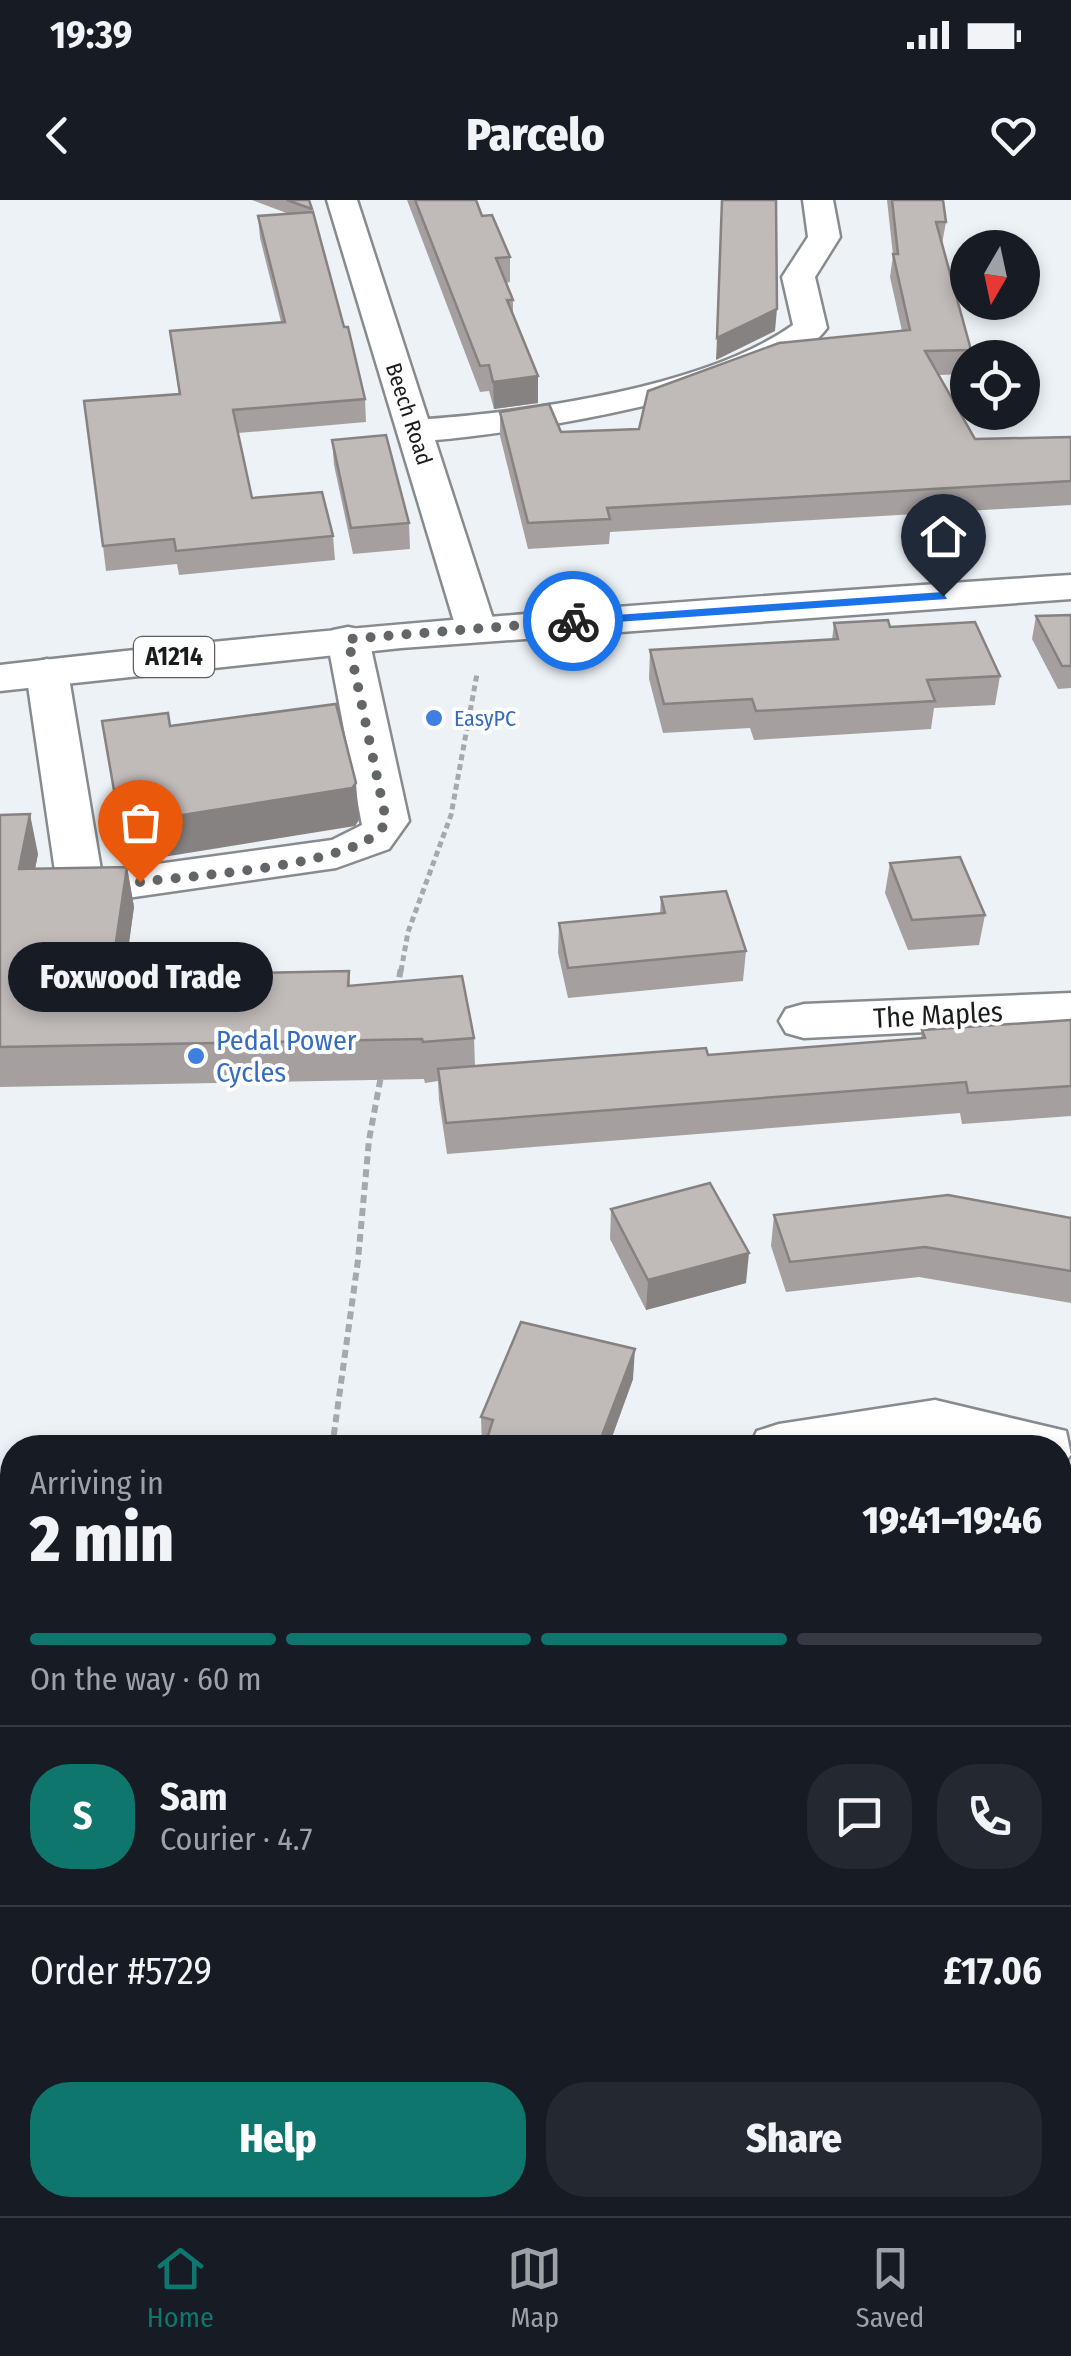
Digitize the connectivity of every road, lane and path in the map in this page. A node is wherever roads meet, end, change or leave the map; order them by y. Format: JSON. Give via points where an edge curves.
{"nodes":[{"id":1,"x":342,"y":200,"type":"edge"},
{"id":2,"x":818,"y":200,"type":"edge"},
{"id":3,"x":415,"y":431,"type":"junction"},
{"id":4,"x":1071,"y":587,"type":"edge"},
{"id":5,"x":348,"y":639,"type":"junction"},
{"id":6,"x":477,"y":643,"type":"junction"},
{"id":7,"x":47,"y":672,"type":"junction"},
{"id":8,"x":0,"y":678,"type":"edge"},
{"id":9,"x":394,"y":1008,"type":"edge"},
{"id":10,"x":1071,"y":1009,"type":"edge"},
{"id":11,"x":804,"y":1021,"type":"dead end"},
{"id":12,"x":383,"y":1064,"type":"edge"},
{"id":13,"x":334,"y":1435,"type":"edge"},
{"id":14,"x":864,"y":1435,"type":"edge"},
{"id":15,"x":985,"y":1435,"type":"edge"}],
"edges":[{"from":1,"to":3,"type":"street","name":"Beech Road"},
{"from":2,"to":3,"type":"street","via":[[824,237],[798,280],[810,328],[792,340],[651,396],[562,416]]},
{"from":3,"to":6,"type":"street","name":"Beech Road"},
{"from":4,"to":6,"type":"street","number":"A1214"},
{"from":5,"to":6,"type":"street","number":"A1214"},
{"from":5,"to":7,"type":"street","number":"A1214"},
{"from":5,"to":7,"type":"street","via":[[346,715],[384,829],[353,850],[308,860],[106,886],[82,880],[78,871],[78,743]]},
{"from":6,"to":9,"type":"path","via":[[452,816],[408,932]]},
{"from":7,"to":8,"type":"street","number":"A1214"},
{"from":10,"to":11,"type":"street","name":"The Maples"},
{"from":12,"to":13,"type":"path"},
{"from":14,"to":15,"type":"street","via":[[935,1424]]}]}
